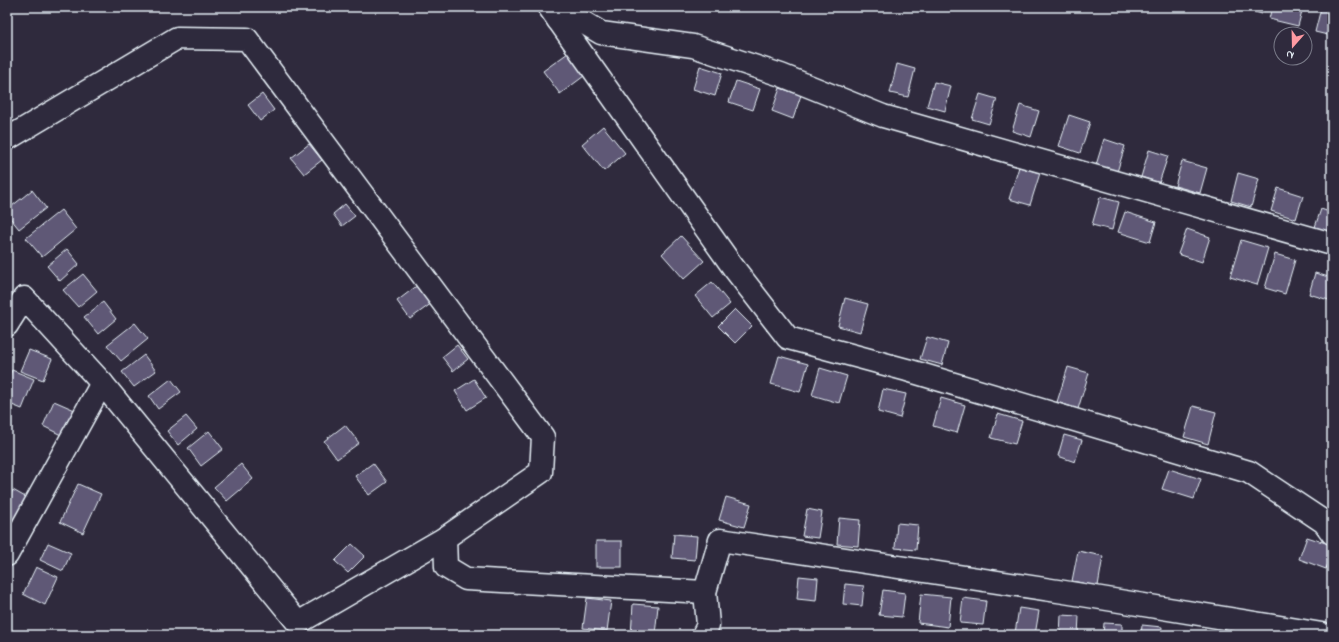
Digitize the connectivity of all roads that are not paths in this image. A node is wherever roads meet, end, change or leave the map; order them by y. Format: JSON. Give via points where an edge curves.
{"nodes":[{"id":1,"x":554,"y":14,"type":"edge"},
{"id":2,"x":7,"y":139,"type":"edge"},
{"id":3,"x":1332,"y":244,"type":"edge"},
{"id":4,"x":7,"y":325,"type":"edge"},
{"id":5,"x":102,"y":383,"type":"junction"},
{"id":6,"x":1332,"y":533,"type":"edge"},
{"id":7,"x":446,"y":538,"type":"junction"},
{"id":8,"x":7,"y":555,"type":"edge"},
{"id":9,"x":705,"y":592,"type":"junction"},
{"id":10,"x":703,"y":635,"type":"edge"},
{"id":11,"x":1328,"y":635,"type":"edge"}],
"edges":[{"from":1,"to":3,"type":"street","via":[[571,15],[601,33],[693,46],[781,75],[883,116]]},
{"from":1,"to":6,"type":"street","via":[[733,267],[788,338],[907,370],[1249,472],[1324,522]]},
{"from":2,"to":7,"type":"street","via":[[177,38],[247,39],[543,437],[541,472]]},
{"from":4,"to":5,"type":"street","via":[[24,298]]},
{"from":5,"to":7,"type":"street","via":[[298,623]]},
{"from":5,"to":8,"type":"street"},
{"from":7,"to":9,"type":"street","via":[[446,567],[466,579]]},
{"from":9,"to":10,"type":"street","via":[[708,625]]},
{"from":9,"to":11,"type":"street","via":[[720,540]]}]}
